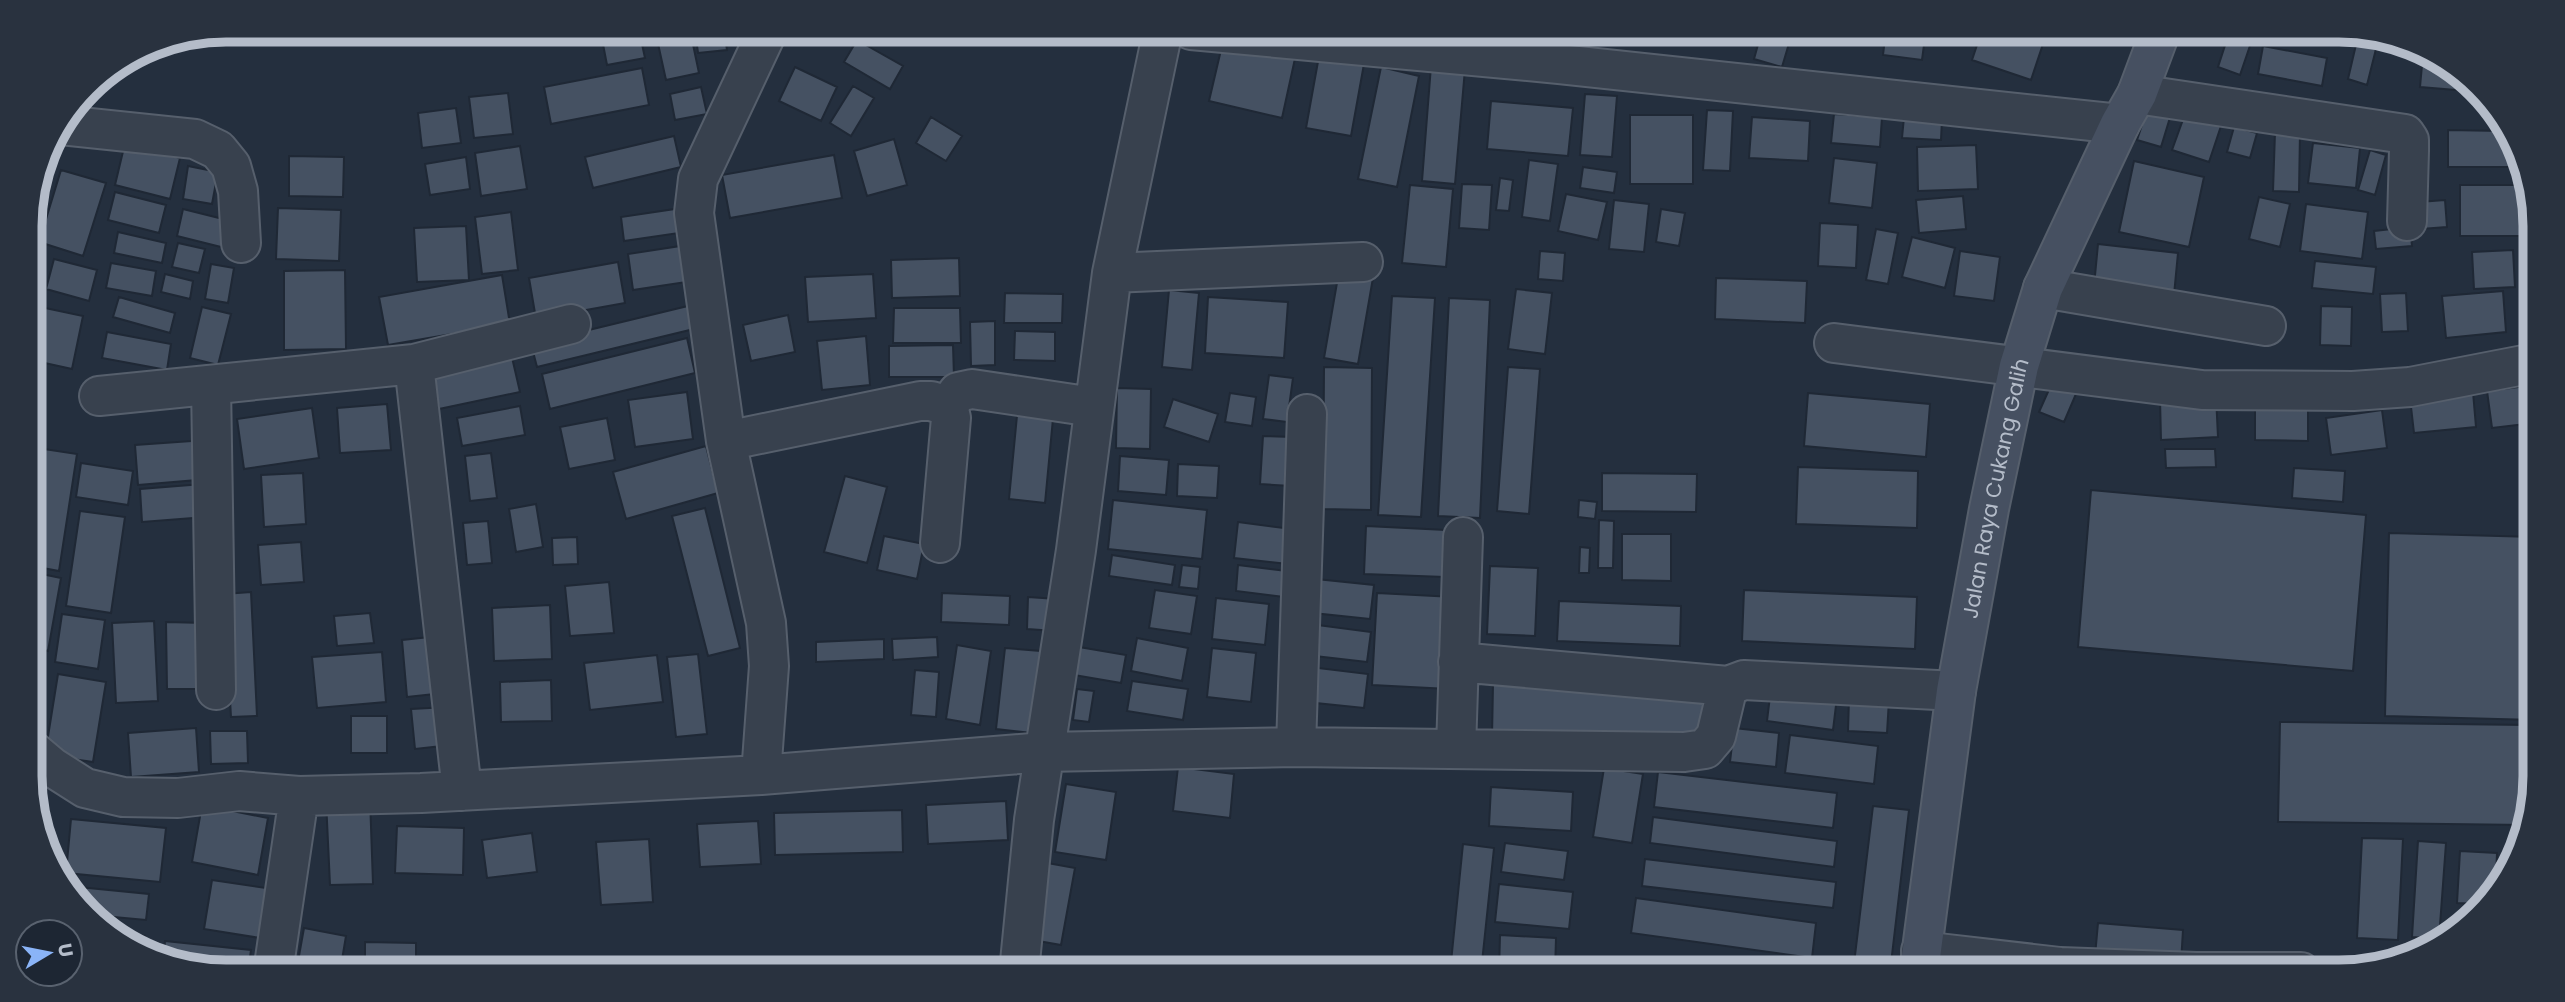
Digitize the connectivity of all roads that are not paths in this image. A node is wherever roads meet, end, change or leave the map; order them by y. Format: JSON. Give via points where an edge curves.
{"nodes":[{"id":1,"x":762,"y":42,"type":"edge"},
{"id":2,"x":1160,"y":42,"type":"edge"},
{"id":3,"x":1320,"y":42,"type":"edge"},
{"id":4,"x":2156,"y":42,"type":"edge"},
{"id":5,"x":2129,"y":109,"type":"junction"},
{"id":6,"x":72,"y":126,"type":"edge"},
{"id":7,"x":2407,"y":221,"type":"dead end"},
{"id":8,"x":242,"y":243,"type":"dead end"},
{"id":9,"x":1363,"y":262,"type":"dead end"},
{"id":10,"x":1112,"y":272,"type":"junction"},
{"id":11,"x":2043,"y":288,"type":"junction"},
{"id":12,"x":571,"y":324,"type":"dead end"},
{"id":13,"x":2266,"y":326,"type":"dead end"},
{"id":14,"x":1834,"y":344,"type":"dead end"},
{"id":15,"x":414,"y":364,"type":"junction"},
{"id":16,"x":2523,"y":365,"type":"edge"},
{"id":17,"x":2019,"y":366,"type":"junction"},
{"id":18,"x":211,"y":385,"type":"junction"},
{"id":19,"x":99,"y":396,"type":"dead end"},
{"id":20,"x":948,"y":406,"type":"junction"},
{"id":21,"x":1093,"y":407,"type":"junction"},
{"id":22,"x":1307,"y":414,"type":"dead end"},
{"id":23,"x":726,"y":441,"type":"junction"},
{"id":24,"x":1463,"y":537,"type":"dead end"},
{"id":25,"x":940,"y":543,"type":"dead end"},
{"id":26,"x":1458,"y":662,"type":"junction"},
{"id":27,"x":1728,"y":686,"type":"junction"},
{"id":28,"x":216,"y":690,"type":"dead end"},
{"id":29,"x":1956,"y":691,"type":"junction"},
{"id":30,"x":1296,"y":747,"type":"junction"},
{"id":31,"x":1456,"y":749,"type":"junction"},
{"id":32,"x":1044,"y":752,"type":"junction"},
{"id":33,"x":42,"y":766,"type":"edge"},
{"id":34,"x":761,"y":775,"type":"junction"},
{"id":35,"x":462,"y":791,"type":"junction"},
{"id":36,"x":299,"y":796,"type":"junction"},
{"id":37,"x":275,"y":960,"type":"edge"},
{"id":38,"x":1020,"y":960,"type":"edge"},
{"id":39,"x":1920,"y":960,"type":"edge"}],
"edges":[{"from":1,"to":23,"type":"street","via":[[698,179],[694,201]]},
{"from":2,"to":10,"type":"street"},
{"from":3,"to":5,"type":"street"},
{"from":4,"to":5,"type":"main road","name":"Jalan Raya Cukang Galih"},
{"from":5,"to":7,"type":"street","via":[[2404,134],[2409,140]]},
{"from":5,"to":11,"type":"main road","name":"Jalan Raya Cukang Galih"},
{"from":6,"to":8,"type":"street","via":[[195,139],[218,150],[231,166],[238,191]]},
{"from":9,"to":10,"type":"street"},
{"from":10,"to":21,"type":"street"},
{"from":11,"to":13,"type":"street"},
{"from":11,"to":17,"type":"main road","name":"Jalan Raya Cukang Galih"},
{"from":12,"to":15,"type":"street"},
{"from":14,"to":17,"type":"street"},
{"from":15,"to":18,"type":"street"},
{"from":15,"to":35,"type":"street"},
{"from":16,"to":17,"type":"street","via":[[2410,387],[2353,391],[2202,390]]},
{"from":17,"to":29,"type":"main road","name":"Jalan Raya Cukang Galih"},
{"from":18,"to":19,"type":"street"},
{"from":18,"to":28,"type":"street"},
{"from":20,"to":21,"type":"street","via":[[958,392],[972,390]]},
{"from":20,"to":23,"type":"street","via":[[920,401]]},
{"from":20,"to":25,"type":"street","via":[[951,418]]},
{"from":21,"to":32,"type":"street"},
{"from":22,"to":30,"type":"street"},
{"from":23,"to":34,"type":"street","via":[[766,623],[769,666]]},
{"from":24,"to":26,"type":"street"},
{"from":26,"to":27,"type":"street"},
{"from":26,"to":31,"type":"street"},
{"from":27,"to":29,"type":"street","via":[[1764,679]]},
{"from":27,"to":31,"type":"street","via":[[1716,736],[1705,749]]},
{"from":29,"to":39,"type":"main road","name":"Jalan Raya Cukang Galih"},
{"from":30,"to":31,"type":"street"},
{"from":30,"to":32,"type":"street"},
{"from":32,"to":34,"type":"street"},
{"from":32,"to":38,"type":"street"},
{"from":33,"to":36,"type":"street","via":[[85,788],[123,797],[178,799],[239,791]]},
{"from":34,"to":35,"type":"street"},
{"from":35,"to":36,"type":"street"},
{"from":36,"to":37,"type":"street"}]}
